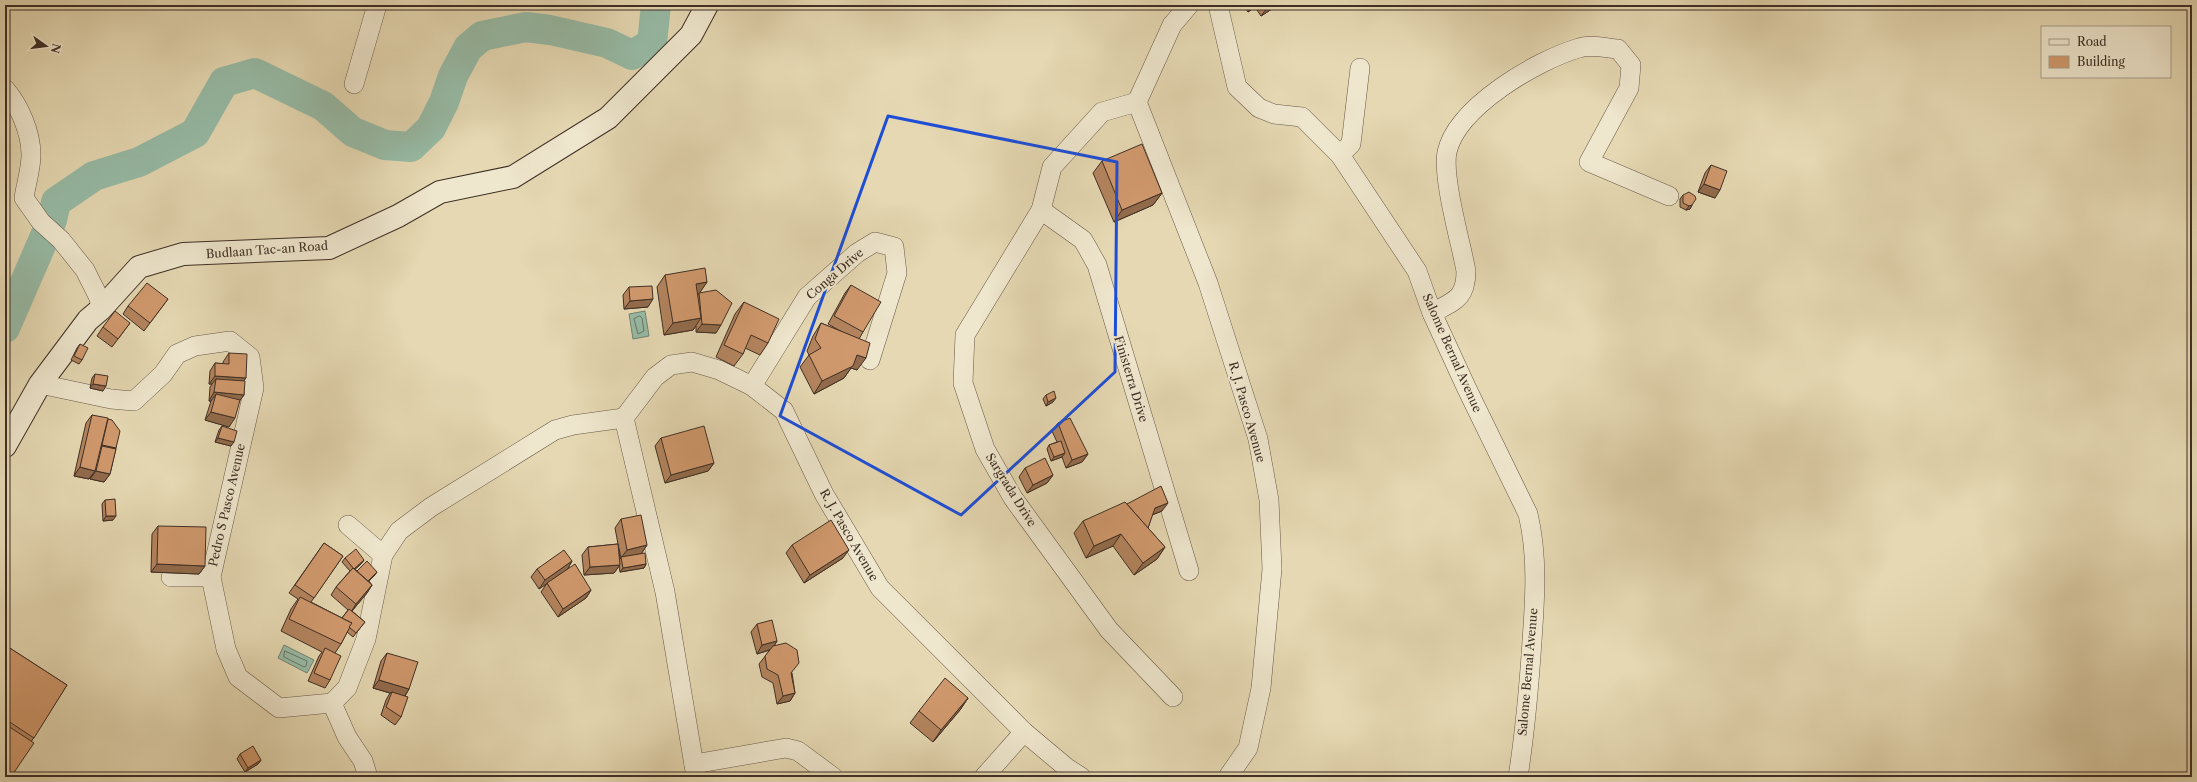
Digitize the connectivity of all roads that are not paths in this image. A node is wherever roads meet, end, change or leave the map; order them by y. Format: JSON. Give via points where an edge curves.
{"nodes":[{"id":1,"x":376,"y":5,"type":"edge"},
{"id":2,"x":707,"y":5,"type":"edge"},
{"id":3,"x":1189,"y":5,"type":"edge"},
{"id":4,"x":1218,"y":5,"type":"edge"},
{"id":5,"x":1360,"y":68,"type":"dead end"},
{"id":6,"x":354,"y":84,"type":"dead end"},
{"id":7,"x":5,"y":89,"type":"edge"},
{"id":8,"x":1137,"y":102,"type":"junction"},
{"id":9,"x":1340,"y":155,"type":"junction"},
{"id":10,"x":1669,"y":196,"type":"dead end"},
{"id":11,"x":1041,"y":210,"type":"junction"},
{"id":12,"x":101,"y":309,"type":"junction"},
{"id":13,"x":1432,"y":313,"type":"junction"},
{"id":14,"x":870,"y":360,"type":"edge"},
{"id":15,"x":40,"y":384,"type":"junction"},
{"id":16,"x":752,"y":386,"type":"junction"},
{"id":17,"x":624,"y":418,"type":"junction"},
{"id":18,"x":5,"y":446,"type":"edge"},
{"id":19,"x":348,"y":524,"type":"dead end"},
{"id":20,"x":383,"y":555,"type":"junction"},
{"id":21,"x":1189,"y":571,"type":"dead end"},
{"id":22,"x":172,"y":577,"type":"dead end"},
{"id":23,"x":211,"y":577,"type":"junction"},
{"id":24,"x":1173,"y":697,"type":"dead end"},
{"id":25,"x":332,"y":703,"type":"junction"},
{"id":26,"x":1024,"y":732,"type":"junction"},
{"id":27,"x":695,"y":770,"type":"edge"},
{"id":28,"x":1073,"y":774,"type":"edge"},
{"id":29,"x":368,"y":777,"type":"edge"},
{"id":30,"x":833,"y":777,"type":"edge"},
{"id":31,"x":984,"y":777,"type":"edge"},
{"id":32,"x":1228,"y":777,"type":"edge"},
{"id":33,"x":1518,"y":777,"type":"edge"}],
"edges":[{"from":1,"to":6,"type":"street"},
{"from":2,"to":12,"type":"street","name":"Budlaan Tac-an Road","via":[[691,35],[608,118],[513,177],[440,192],[398,216],[329,248],[183,254],[140,267]]},
{"from":3,"to":8,"type":"street","via":[[1172,25]]},
{"from":4,"to":9,"type":"street","name":"Salome Bernal Avenue","via":[[1237,88],[1259,108],[1274,114],[1302,117]]},
{"from":5,"to":9,"type":"street","via":[[1351,144]]},
{"from":7,"to":12,"type":"street","via":[[15,100],[24,120],[31,154],[24,198],[41,222],[61,240],[85,270],[99,298]]},
{"from":8,"to":11,"type":"street","name":"Sargrada Drive","via":[[1102,112],[1052,167]]},
{"from":8,"to":32,"type":"street","name":"R. J. Pasco Avenue","via":[[1208,283],[1258,439],[1269,500],[1272,569],[1261,688],[1248,748]]},
{"from":9,"to":13,"type":"street","name":"Salome Bernal Avenue","via":[[1417,271]]},
{"from":10,"to":13,"type":"street","via":[[1589,162],[1629,88],[1631,64],[1618,48],[1580,47],[1552,58],[1508,82],[1477,108],[1455,132],[1447,152],[1446,174],[1466,271],[1466,283],[1460,298]]},
{"from":11,"to":21,"type":"street","name":"Finisterra Drive","via":[[1083,240],[1096,265]]},
{"from":11,"to":24,"type":"street","name":"Sargrada Drive","via":[[965,335],[963,383],[985,449],[1013,498],[1109,630]]},
{"from":12,"to":15,"type":"street","name":"Budlaan Tac-an Road","via":[[88,320]]},
{"from":13,"to":33,"type":"street","name":"Salome Bernal Avenue","via":[[1528,514],[1532,534],[1535,565],[1533,616],[1528,700]]},
{"from":14,"to":16,"type":"street","name":"Conga Drive","via":[[898,273],[894,247],[875,242],[857,253],[807,297]]},
{"from":15,"to":18,"type":"street","name":"Budlaan Tac-an Road"},
{"from":15,"to":23,"type":"street","name":"Pedro S Pasco Avenue","via":[[111,399],[134,401],[163,374],[177,354],[195,346],[230,341],[250,357],[254,388]]},
{"from":16,"to":17,"type":"street","name":"R. J. Pasco Avenue","via":[[719,370],[692,362],[672,365],[655,377]]},
{"from":16,"to":26,"type":"street","name":"R. J. Pasco Avenue","via":[[784,411],[824,494],[880,588]]},
{"from":17,"to":20,"type":"street","via":[[555,430],[431,507],[399,531]]},
{"from":17,"to":27,"type":"street","via":[[665,592]]},
{"from":19,"to":20,"type":"street"},
{"from":20,"to":25,"type":"street","via":[[366,639],[347,688]]},
{"from":22,"to":23,"type":"street"},
{"from":23,"to":25,"type":"street","name":"Pedro S Pasco Avenue","via":[[226,649],[238,677],[279,708]]},
{"from":25,"to":29,"type":"street","via":[[347,737],[363,761]]},
{"from":26,"to":28,"type":"street","name":"R. J. Pasco Avenue"},
{"from":26,"to":31,"type":"street"},
{"from":27,"to":30,"type":"street","via":[[786,748],[798,751]]}]}
